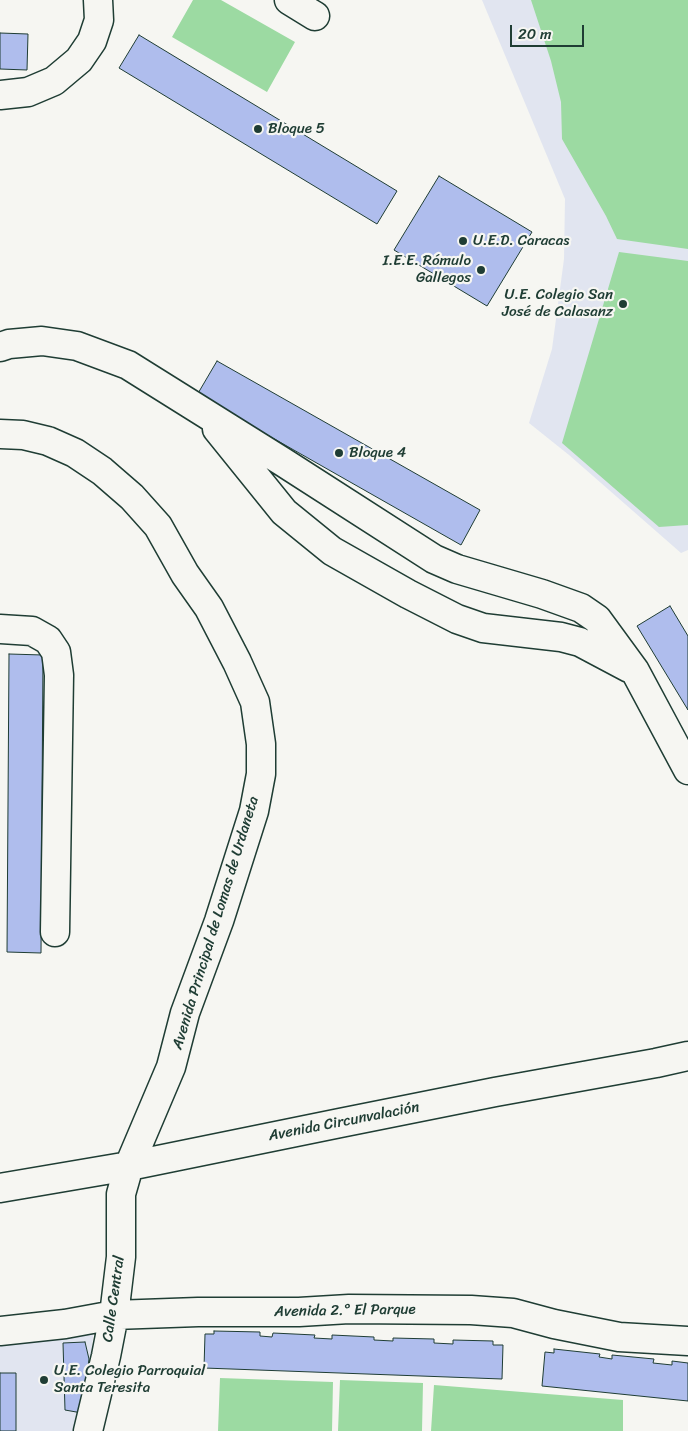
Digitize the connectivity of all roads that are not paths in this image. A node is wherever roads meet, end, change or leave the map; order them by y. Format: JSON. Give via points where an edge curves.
{"nodes":[{"id":1,"x":290,"y":0,"type":"edge"},
{"id":2,"x":100,"y":1,"type":"edge"},
{"id":3,"x":315,"y":16,"type":"dead end"},
{"id":4,"x":0,"y":95,"type":"edge"},
{"id":5,"x":0,"y":347,"type":"edge"},
{"id":6,"x":205,"y":414,"type":"junction"},
{"id":7,"x":0,"y":434,"type":"edge"},
{"id":8,"x":0,"y":629,"type":"edge"},
{"id":9,"x":634,"y":671,"type":"junction"},
{"id":10,"x":688,"y":770,"type":"edge"},
{"id":11,"x":55,"y":932,"type":"dead end"},
{"id":12,"x":688,"y":1056,"type":"edge"},
{"id":13,"x":129,"y":1166,"type":"junction"},
{"id":14,"x":0,"y":1188,"type":"edge"},
{"id":15,"x":114,"y":1315,"type":"junction"},
{"id":16,"x":0,"y":1332,"type":"edge"},
{"id":17,"x":688,"y":1341,"type":"edge"},
{"id":18,"x":88,"y":1431,"type":"edge"}],
"edges":[{"from":1,"to":3,"type":"street"},
{"from":2,"to":4,"type":"street","via":[[99,20],[92,41],[79,60],[54,81],[28,92]]},
{"from":5,"to":6,"type":"street","via":[[42,341],[77,346],[128,365]]},
{"from":6,"to":9,"type":"street","via":[[434,559],[581,608],[597,619]]},
{"from":6,"to":9,"type":"street","via":[[284,512],[332,551],[458,619],[483,628],[580,642]]},
{"from":7,"to":13,"type":"street","name":"Avenida Principal de Lomas de Urdaneta","via":[[48,441],[75,453],[132,497],[158,526],[184,574],[209,608],[255,702],[261,774],[254,811],[185,1013],[171,1068]]},
{"from":8,"to":11,"type":"street","via":[[32,631],[48,640],[56,652],[59,675]]},
{"from":9,"to":10,"type":"street"},
{"from":12,"to":13,"type":"street","name":"Avenida Circunvalación"},
{"from":13,"to":14,"type":"street","name":"Avenida Circunvalación"},
{"from":13,"to":15,"type":"street","name":"Calle Central","via":[[121,1194],[121,1257]]},
{"from":15,"to":16,"type":"street","name":"Avenida 2.° El Parque"},
{"from":15,"to":17,"type":"street","name":"Avenida 2.° El Parque","via":[[349,1309],[471,1310],[513,1313],[618,1337]]},
{"from":15,"to":18,"type":"street","name":"Calle Central"}]}
